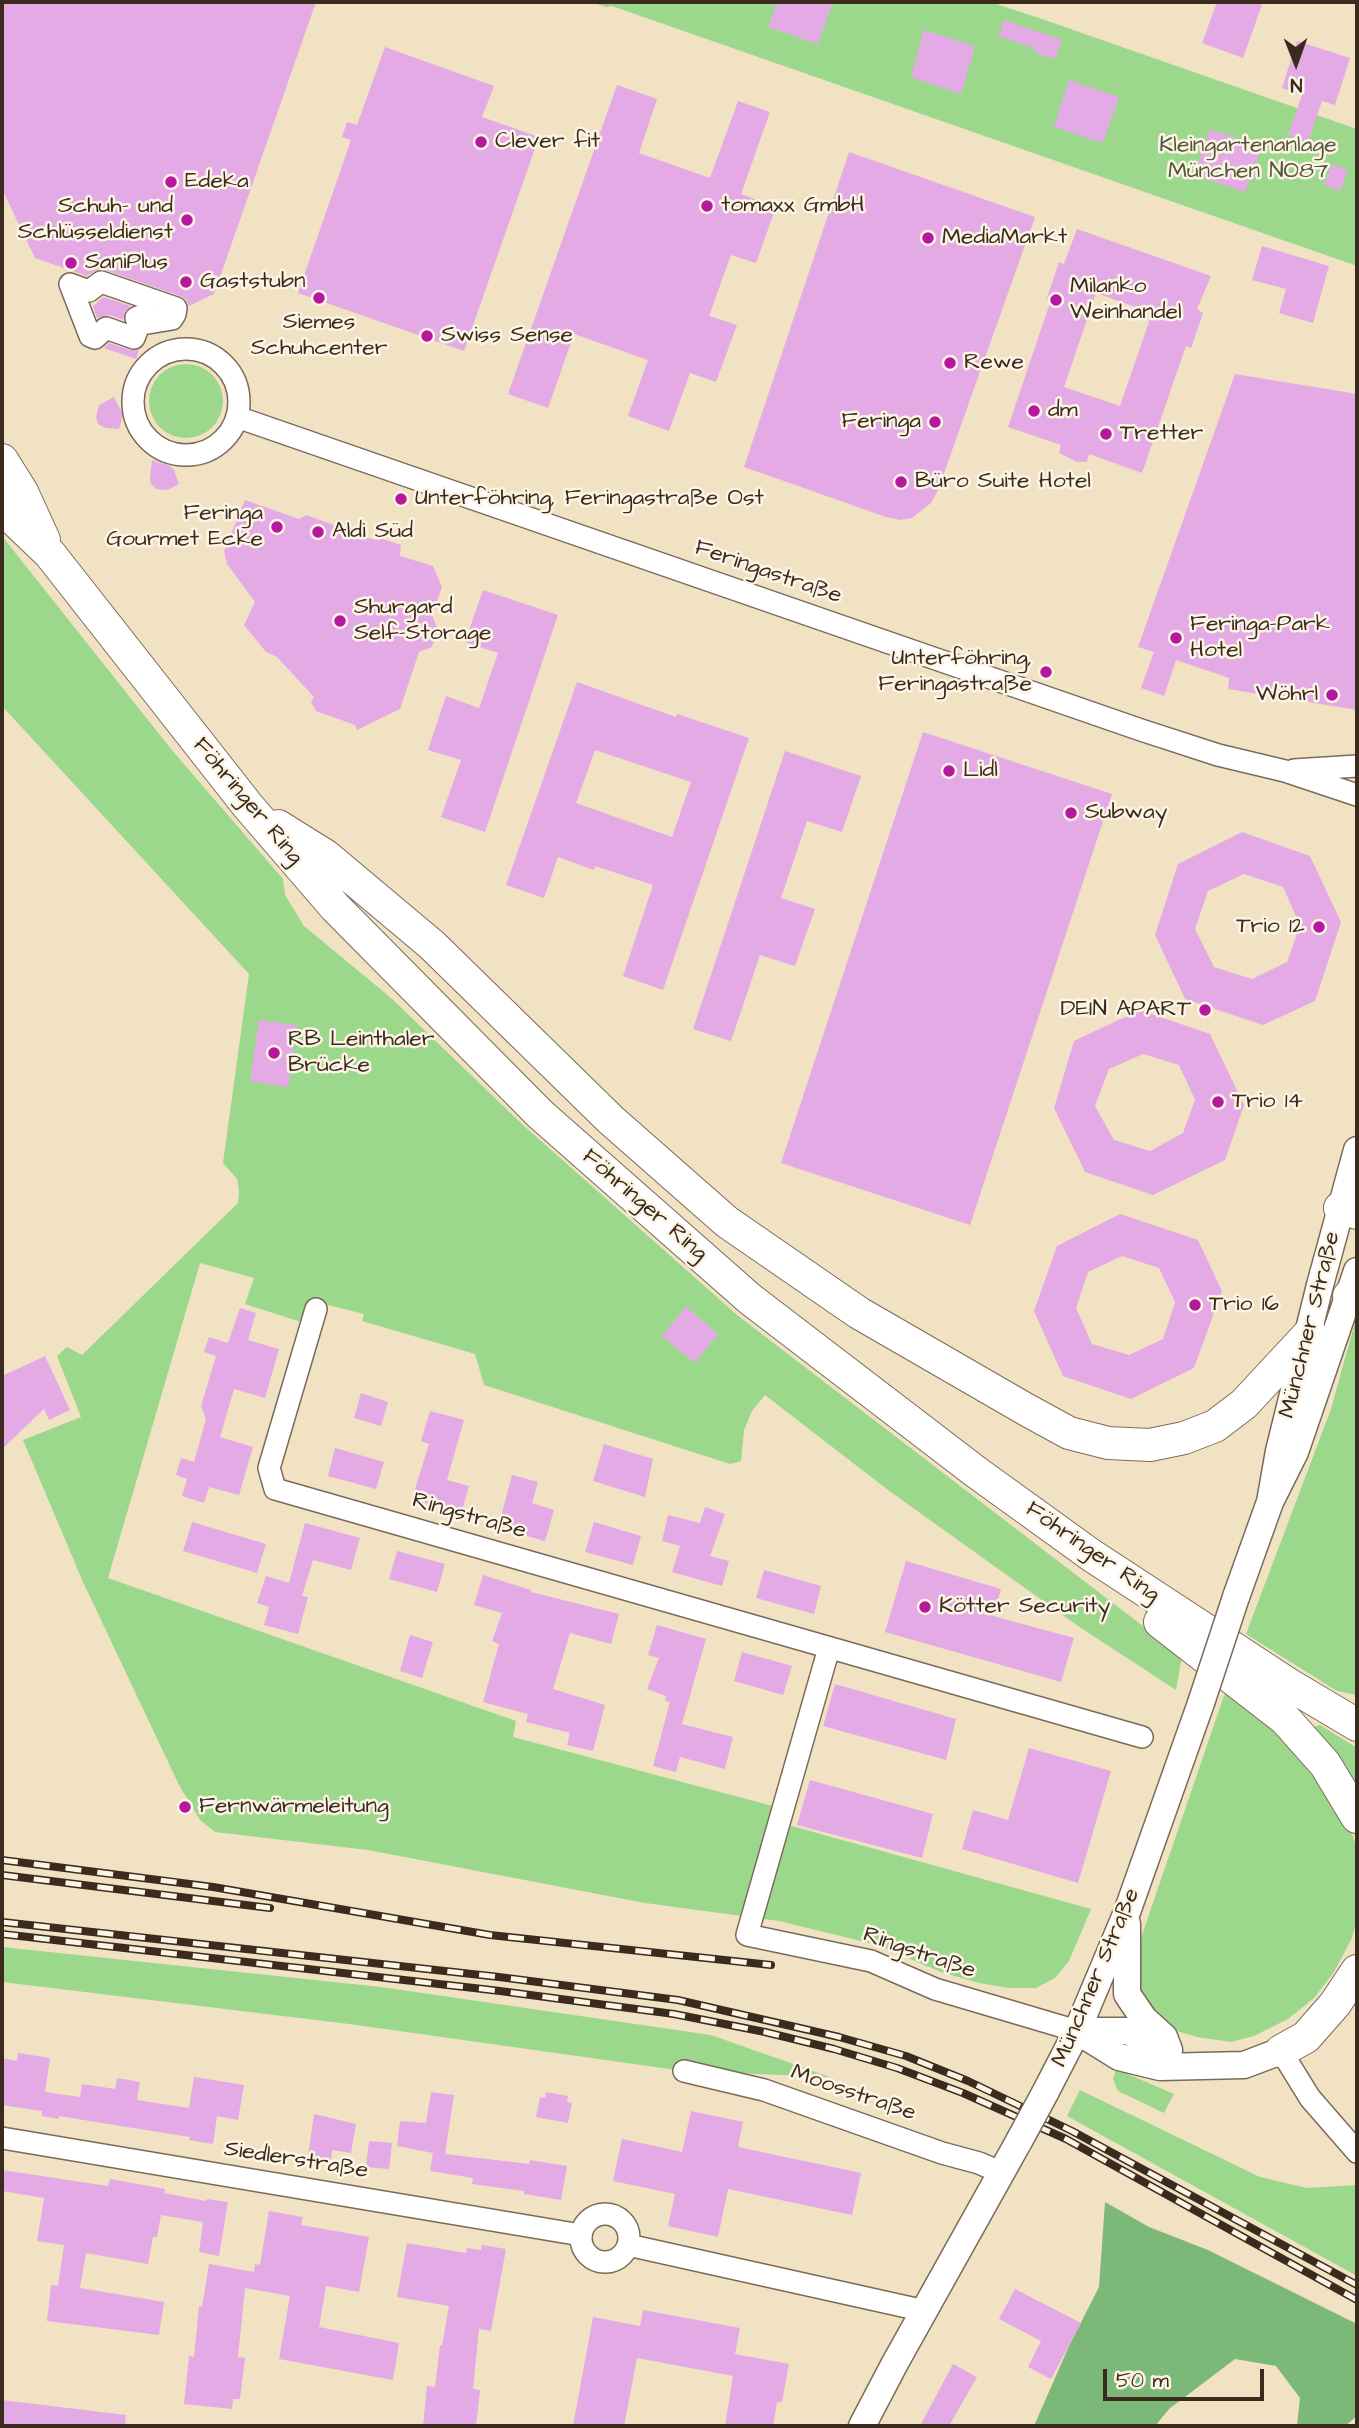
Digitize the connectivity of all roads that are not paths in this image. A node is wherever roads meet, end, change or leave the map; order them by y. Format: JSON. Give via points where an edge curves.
{"nodes":[{"id":1,"x":101,"y":282,"type":"joint"},
{"id":2,"x":237,"y":416,"type":"junction"},
{"id":3,"x":2,"y":460,"type":"edge"},
{"id":4,"x":2,"y":509,"type":"edge"},
{"id":5,"x":50,"y":554,"type":"junction"},
{"id":6,"x":1357,"y":766,"type":"edge"},
{"id":7,"x":1285,"y":771,"type":"junction"},
{"id":8,"x":1332,"y":787,"type":"junction"},
{"id":9,"x":1357,"y":795,"type":"edge"},
{"id":10,"x":248,"y":806,"type":"junction"},
{"id":11,"x":1357,"y":808,"type":"edge"},
{"id":12,"x":1357,"y":1150,"type":"edge"},
{"id":13,"x":1349,"y":1210,"type":"edge"},
{"id":14,"x":1354,"y":1285,"type":"edge"},
{"id":15,"x":316,"y":1309,"type":"dead end"},
{"id":16,"x":1310,"y":1333,"type":"junction"},
{"id":17,"x":1270,"y":1502,"type":"junction"},
{"id":18,"x":1091,"y":1555,"type":"junction"},
{"id":19,"x":829,"y":1648,"type":"junction"},
{"id":20,"x":1288,"y":1684,"type":"junction"},
{"id":21,"x":1357,"y":1706,"type":"edge"},
{"id":22,"x":1357,"y":1725,"type":"edge"},
{"id":23,"x":1142,"y":1737,"type":"dead end"},
{"id":24,"x":1357,"y":1818,"type":"edge"},
{"id":25,"x":1127,"y":1912,"type":"junction"},
{"id":26,"x":1357,"y":1971,"type":"edge"},
{"id":27,"x":1077,"y":2031,"type":"junction"},
{"id":28,"x":1169,"y":2050,"type":"junction"},
{"id":29,"x":1282,"y":2051,"type":"junction"},
{"id":30,"x":1200,"y":2067,"type":"junction"},
{"id":31,"x":684,"y":2071,"type":"dead end"},
{"id":32,"x":2,"y":2138,"type":"edge"},
{"id":33,"x":1357,"y":2152,"type":"edge"},
{"id":34,"x":1002,"y":2173,"type":"junction"},
{"id":35,"x":581,"y":2235,"type":"junction"},
{"id":36,"x":628,"y":2245,"type":"junction"},
{"id":37,"x":925,"y":2311,"type":"junction"},
{"id":38,"x":862,"y":2426,"type":"edge"}],
"edges":[{"from":1,"to":1,"type":"street","via":[[89,291],[70,284],[90,336],[95,338],[106,328],[134,338],[139,325],[136,317],[143,315],[148,323],[172,319],[175,314],[176,308]]},
{"from":2,"to":2,"type":"street","via":[[238,388],[232,375],[205,352],[185,348],[164,353],[137,380],[135,415],[145,436],[163,450],[186,455],[208,450],[226,436]]},
{"from":2,"to":7,"type":"street","name":"Feringastraße","via":[[1141,730]]},
{"from":3,"to":5,"type":"highway","name":"Föhringer Ring"},
{"from":4,"to":5,"type":"highway","name":"Föhringer Ring"},
{"from":5,"to":10,"type":"highway","name":"Föhringer Ring"},
{"from":6,"to":7,"type":"street","name":"Feringastraße"},
{"from":7,"to":8,"type":"street","name":"Feringastraße"},
{"from":8,"to":9,"type":"street","name":"Feringastraße"},
{"from":8,"to":11,"type":"street","name":"Feringastraße"},
{"from":10,"to":16,"type":"highway","via":[[326,856],[432,945],[611,1120],[727,1222],[859,1313],[1069,1433],[1108,1443],[1150,1445],[1215,1426],[1244,1404]]},
{"from":10,"to":18,"type":"highway","name":"Föhringer Ring","via":[[335,907],[416,990],[540,1114],[644,1208],[750,1299]]},
{"from":12,"to":13,"type":"main road","name":"Münchner Straße"},
{"from":13,"to":16,"type":"main road","name":"Münchner Straße"},
{"from":14,"to":17,"type":"main road","name":"Münchner Straße","via":[[1295,1452]]},
{"from":15,"to":19,"type":"street","name":"Ringstraße","via":[[269,1468],[275,1489]]},
{"from":16,"to":17,"type":"main road","name":"Münchner Straße"},
{"from":17,"to":25,"type":"main road","name":"Münchner Straße","bridge":true},
{"from":18,"to":20,"type":"highway","name":"Föhringer Ring"},
{"from":18,"to":24,"type":"highway","via":[[1148,1614],[1285,1719],[1325,1764]]},
{"from":19,"to":23,"type":"street","name":"Ringstraße"},
{"from":19,"to":27,"type":"street","name":"Ringstraße","via":[[747,1936],[871,1961],[935,1989]]},
{"from":20,"to":21,"type":"highway"},
{"from":20,"to":22,"type":"highway","name":"Föhringer Ring"},
{"from":25,"to":27,"type":"main road","name":"Münchner Straße"},
{"from":25,"to":28,"type":"main road","via":[[1127,1994],[1164,2037]]},
{"from":26,"to":29,"type":"highway","via":[[1306,2037]]},
{"from":27,"to":28,"type":"main road","via":[[1127,2031]]},
{"from":27,"to":30,"type":"main road","via":[[1119,2057],[1160,2067]]},
{"from":27,"to":34,"type":"main road","name":"Münchner Straße","bridge":true},
{"from":28,"to":30,"type":"main road"},
{"from":29,"to":30,"type":"main road","via":[[1244,2066]]},
{"from":29,"to":33,"type":"street","via":[[1310,2098]]},
{"from":31,"to":34,"type":"street","name":"Moosstraße","via":[[764,2090]]},
{"from":32,"to":35,"type":"street","name":"Siedlerstraße"},
{"from":34,"to":37,"type":"main road","name":"Münchner Straße"},
{"from":35,"to":36,"type":"street","via":[[584,2251],[604,2263],[620,2258]]},
{"from":35,"to":36,"type":"street","via":[[594,2216],[610,2215],[623,2222]]},
{"from":36,"to":37,"type":"street"},
{"from":37,"to":38,"type":"main road","name":"Münchner Straße"}]}
